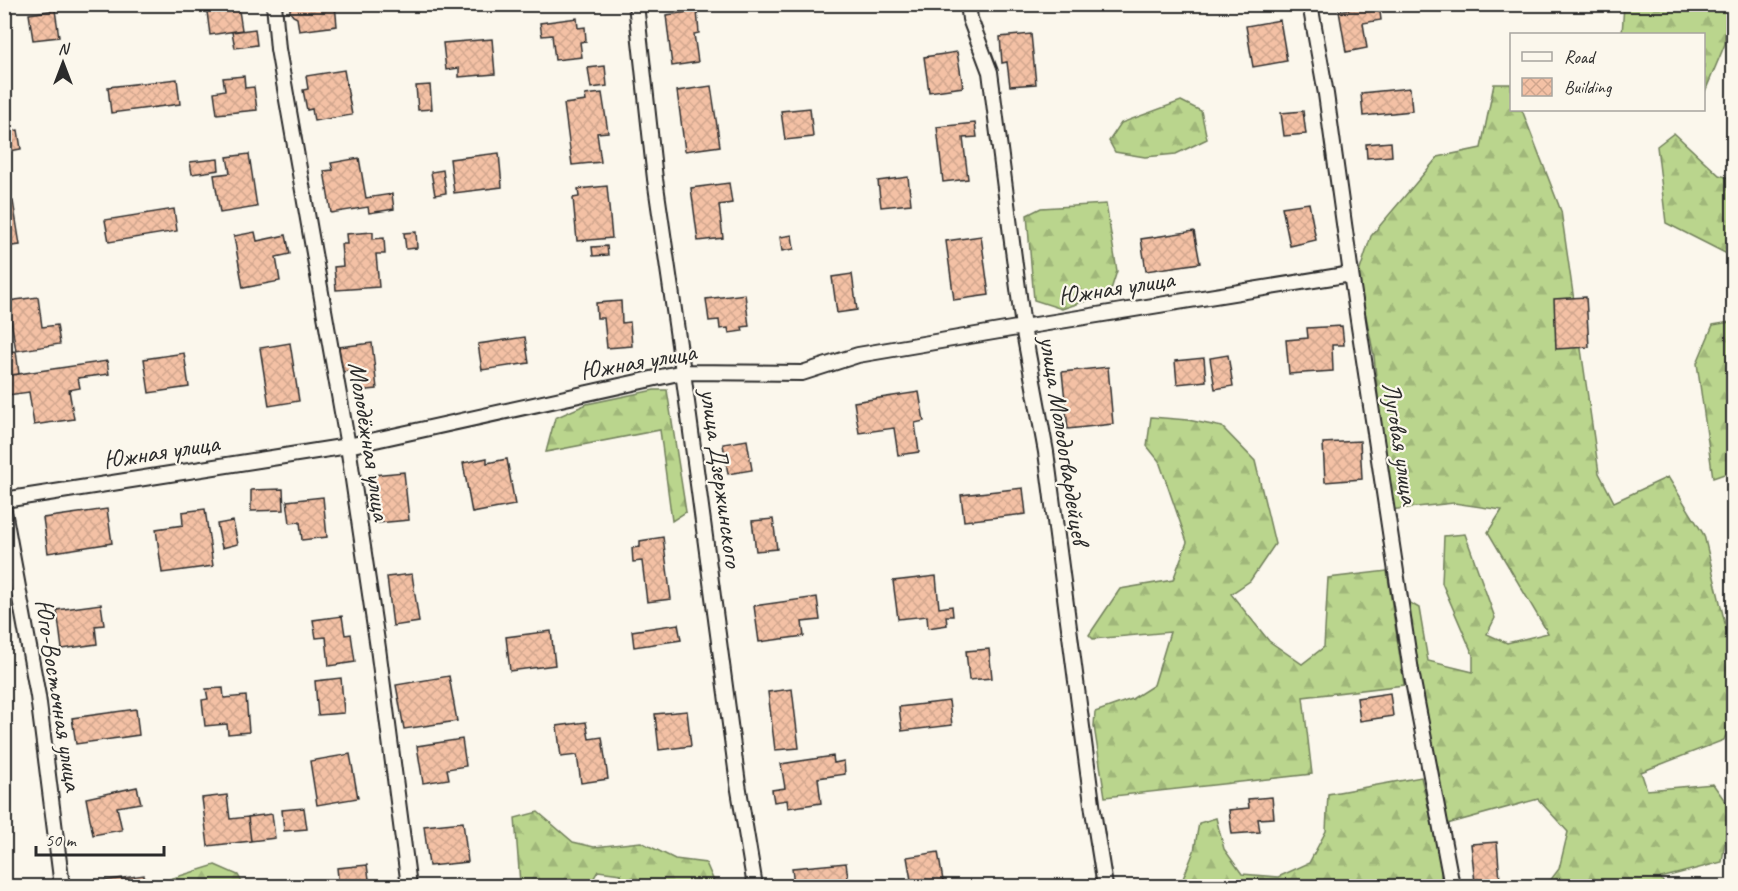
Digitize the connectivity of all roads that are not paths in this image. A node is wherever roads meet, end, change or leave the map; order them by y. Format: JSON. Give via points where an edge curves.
{"nodes":[{"id":1,"x":274,"y":4,"type":"edge"},
{"id":2,"x":636,"y":4,"type":"edge"},
{"id":3,"x":968,"y":4,"type":"edge"},
{"id":4,"x":1310,"y":4,"type":"edge"},
{"id":5,"x":1351,"y":274,"type":"junction"},
{"id":6,"x":1023,"y":327,"type":"junction"},
{"id":7,"x":683,"y":372,"type":"junction"},
{"id":8,"x":348,"y":446,"type":"junction"},
{"id":9,"x":4,"y":500,"type":"edge"},
{"id":10,"x":4,"y":510,"type":"edge"},
{"id":11,"x":62,"y":886,"type":"edge"},
{"id":12,"x":409,"y":886,"type":"edge"},
{"id":13,"x":755,"y":886,"type":"edge"},
{"id":14,"x":1105,"y":886,"type":"edge"},
{"id":15,"x":1452,"y":886,"type":"edge"}],
"edges":[{"from":1,"to":8,"type":"street","name":"Молодёжная улица","via":[[278,49]]},
{"from":2,"to":7,"type":"street","name":"улица Дзержинского","via":[[655,179]]},
{"from":3,"to":6,"type":"street","name":"улица Молодогвардейцев","via":[[990,72]]},
{"from":4,"to":5,"type":"street","name":"Луговая улица"},
{"from":5,"to":6,"type":"street","name":"Южная улица"},
{"from":5,"to":15,"type":"street","name":"Луговая улица","via":[[1411,671]]},
{"from":6,"to":7,"type":"street","name":"Южная улица","via":[[858,355],[802,373]]},
{"from":6,"to":14,"type":"street","name":"улица Молодогвардейцев","via":[[1046,452]]},
{"from":7,"to":8,"type":"street","name":"Южная улица"},
{"from":7,"to":13,"type":"street","name":"улица Дзержинского"},
{"from":8,"to":9,"type":"street","name":"Южная улица"},
{"from":8,"to":12,"type":"street","name":"Молодёжная улица"},
{"from":10,"to":11,"type":"street","name":"Юго-Восточная улица","via":[[38,696]]}]}
